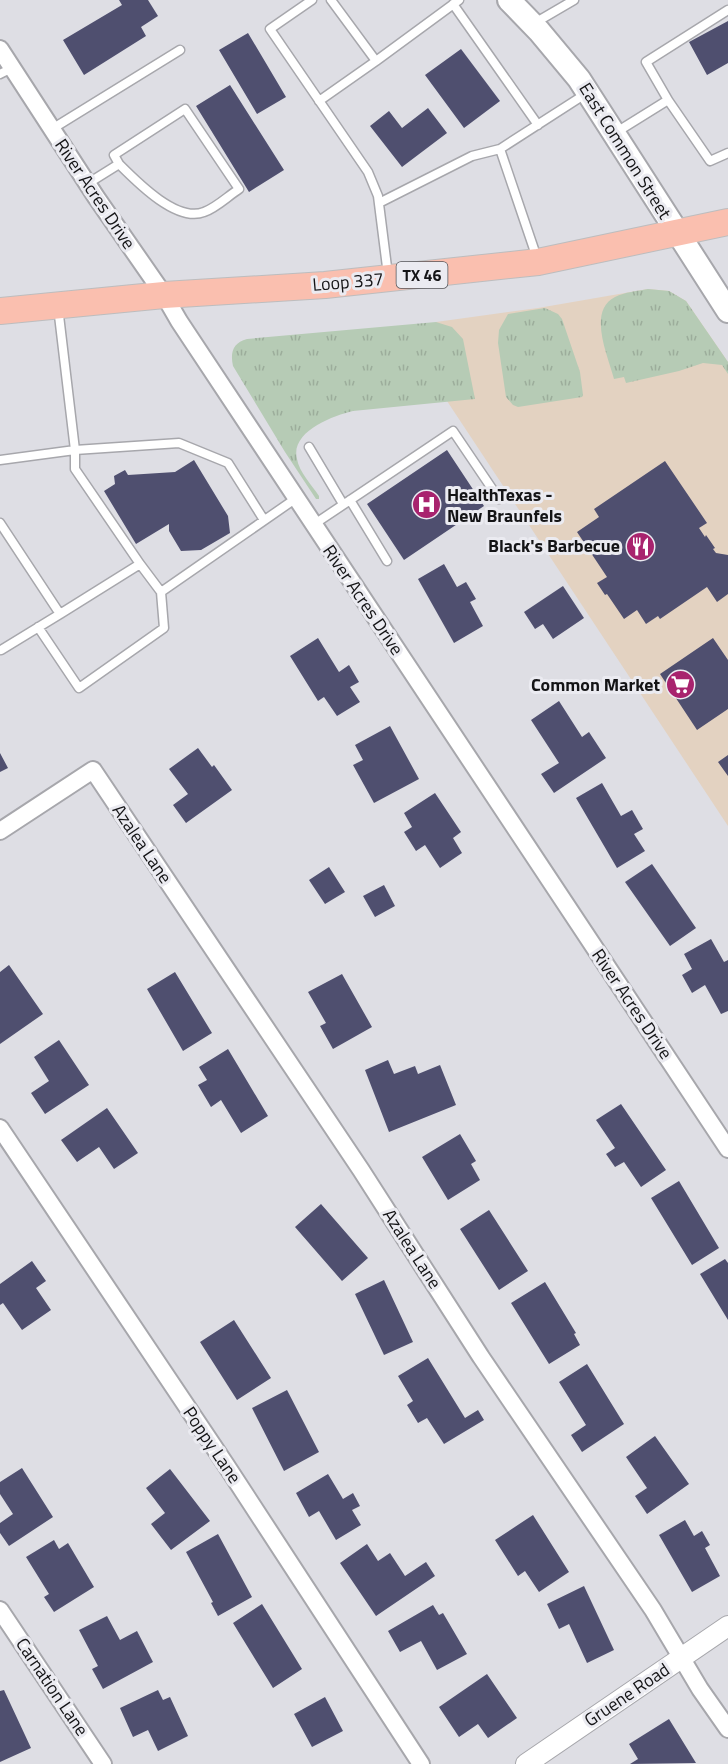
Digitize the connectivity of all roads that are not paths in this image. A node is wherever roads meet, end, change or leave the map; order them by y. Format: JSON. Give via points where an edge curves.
{"nodes":[{"id":1,"x":312,"y":0,"type":"edge"},
{"id":2,"x":332,"y":0,"type":"edge"},
{"id":3,"x":509,"y":0,"type":"edge"},
{"id":4,"x":574,"y":0,"type":"edge"},
{"id":5,"x":456,"y":2,"type":"edge"},
{"id":6,"x":728,"y":10,"type":"edge"},
{"id":7,"x":532,"y":24,"type":"junction"},
{"id":8,"x":0,"y":49,"type":"edge"},
{"id":9,"x":180,"y":50,"type":"dead end"},
{"id":10,"x":376,"y":61,"type":"junction"},
{"id":11,"x":6,"y":71,"type":"edge"},
{"id":12,"x":588,"y":92,"type":"junction"},
{"id":13,"x":668,"y":100,"type":"junction"},
{"id":14,"x":320,"y":101,"type":"junction"},
{"id":15,"x":538,"y":124,"type":"junction"},
{"id":16,"x":52,"y":129,"type":"junction"},
{"id":17,"x":613,"y":134,"type":"junction"},
{"id":18,"x":500,"y":149,"type":"junction"},
{"id":19,"x":728,"y":153,"type":"edge"},
{"id":20,"x":119,"y":164,"type":"junction"},
{"id":21,"x":87,"y":184,"type":"junction"},
{"id":22,"x":379,"y":202,"type":"junction"},
{"id":23,"x":728,"y":222,"type":"edge"},
{"id":24,"x":677,"y":233,"type":"junction"},
{"id":25,"x":538,"y":262,"type":"junction"},
{"id":26,"x":389,"y":279,"type":"junction"},
{"id":27,"x":164,"y":295,"type":"junction"},
{"id":28,"x":58,"y":305,"type":"junction"},
{"id":29,"x":0,"y":311,"type":"edge"},
{"id":30,"x":728,"y":311,"type":"edge"},
{"id":31,"x":309,"y":447,"type":"dead end"},
{"id":32,"x":75,"y":450,"type":"junction"},
{"id":33,"x":0,"y":460,"type":"edge"},
{"id":34,"x":295,"y":499,"type":"junction"},
{"id":35,"x":499,"y":499,"type":"dead end"},
{"id":36,"x":346,"y":502,"type":"junction"},
{"id":37,"x":264,"y":520,"type":"junction"},
{"id":38,"x":0,"y":523,"type":"edge"},
{"id":39,"x":313,"y":525,"type":"junction"},
{"id":40,"x":387,"y":561,"type":"dead end"},
{"id":41,"x":140,"y":564,"type":"junction"},
{"id":42,"x":161,"y":592,"type":"junction"},
{"id":43,"x":60,"y":614,"type":"junction"},
{"id":44,"x":38,"y":627,"type":"junction"},
{"id":45,"x":1,"y":650,"type":"edge"},
{"id":46,"x":0,"y":831,"type":"edge"},
{"id":47,"x":0,"y":1128,"type":"edge"},
{"id":48,"x":728,"y":1149,"type":"edge"},
{"id":49,"x":0,"y":1610,"type":"edge"},
{"id":50,"x":728,"y":1626,"type":"edge"},
{"id":51,"x":682,"y":1658,"type":"junction"},
{"id":52,"x":728,"y":1729,"type":"edge"},
{"id":53,"x":103,"y":1764,"type":"edge"},
{"id":54,"x":421,"y":1764,"type":"edge"},
{"id":55,"x":526,"y":1764,"type":"edge"}],
"edges":[{"from":1,"to":14,"type":"lane","via":[[270,29]]},
{"from":2,"to":10,"type":"lane"},
{"from":3,"to":7,"type":"main road","name":"East Common Street"},
{"from":4,"to":7,"type":"lane"},
{"from":5,"to":10,"type":"lane"},
{"from":5,"to":15,"type":"lane"},
{"from":6,"to":13,"type":"lane","via":[[646,62]]},
{"from":7,"to":12,"type":"main road","name":"East Common Street"},
{"from":8,"to":11,"type":"street","name":"River Acres Drive"},
{"from":9,"to":16,"type":"lane"},
{"from":10,"to":14,"type":"lane"},
{"from":11,"to":16,"type":"street","name":"River Acres Drive"},
{"from":12,"to":15,"type":"lane"},
{"from":12,"to":17,"type":"main road","name":"East Common Street"},
{"from":13,"to":17,"type":"lane"},
{"from":13,"to":19,"type":"lane","via":[[710,161]]},
{"from":14,"to":22,"type":"lane","via":[[368,172]]},
{"from":15,"to":18,"type":"lane"},
{"from":16,"to":21,"type":"street","name":"River Acres Drive"},
{"from":17,"to":24,"type":"main road","name":"East Common Street"},
{"from":18,"to":22,"type":"lane","via":[[472,156]]},
{"from":18,"to":25,"type":"lane"},
{"from":20,"to":20,"type":"lane","via":[[146,192],[180,212],[203,213],[239,189],[185,109],[114,155]]},
{"from":20,"to":21,"type":"lane"},
{"from":21,"to":27,"type":"street","name":"River Acres Drive"},
{"from":22,"to":26,"type":"lane"},
{"from":23,"to":24,"type":"main road","name":"Loop 337","number":"TX 46"},
{"from":24,"to":25,"type":"main road","name":"Loop 337","number":"TX 46"},
{"from":24,"to":30,"type":"main road","name":"East Common Street"},
{"from":25,"to":26,"type":"main road","name":"Loop 337","number":"TX 46"},
{"from":26,"to":27,"type":"main road","name":"Loop 337","number":"TX 46"},
{"from":27,"to":28,"type":"main road","name":"Loop 337","number":"TX 46"},
{"from":27,"to":34,"type":"street","name":"River Acres Drive"},
{"from":28,"to":29,"type":"main road","name":"Loop 337","number":"TX 46"},
{"from":28,"to":32,"type":"lane"},
{"from":31,"to":36,"type":"lane"},
{"from":32,"to":33,"type":"lane"},
{"from":32,"to":37,"type":"lane","via":[[179,443],[228,463]]},
{"from":32,"to":41,"type":"lane","via":[[75,469]]},
{"from":34,"to":37,"type":"lane"},
{"from":34,"to":39,"type":"street","name":"River Acres Drive"},
{"from":35,"to":36,"type":"lane","via":[[453,431]]},
{"from":36,"to":39,"type":"lane"},
{"from":36,"to":40,"type":"lane"},
{"from":37,"to":42,"type":"lane"},
{"from":38,"to":43,"type":"lane"},
{"from":39,"to":48,"type":"street","name":"River Acres Drive"},
{"from":41,"to":42,"type":"lane"},
{"from":41,"to":43,"type":"lane"},
{"from":42,"to":44,"type":"lane","via":[[164,628],[79,688]]},
{"from":43,"to":44,"type":"lane"},
{"from":44,"to":45,"type":"lane"},
{"from":46,"to":51,"type":"street","name":"Azalea Lane","via":[[93,770]]},
{"from":47,"to":54,"type":"street","name":"Poppy Lane"},
{"from":49,"to":53,"type":"street","name":"Carnation Lane"},
{"from":50,"to":51,"type":"street","name":"Gruene Road"},
{"from":51,"to":52,"type":"street","name":"Azalea Lane"},
{"from":51,"to":55,"type":"street","name":"Gruene Road"}]}
